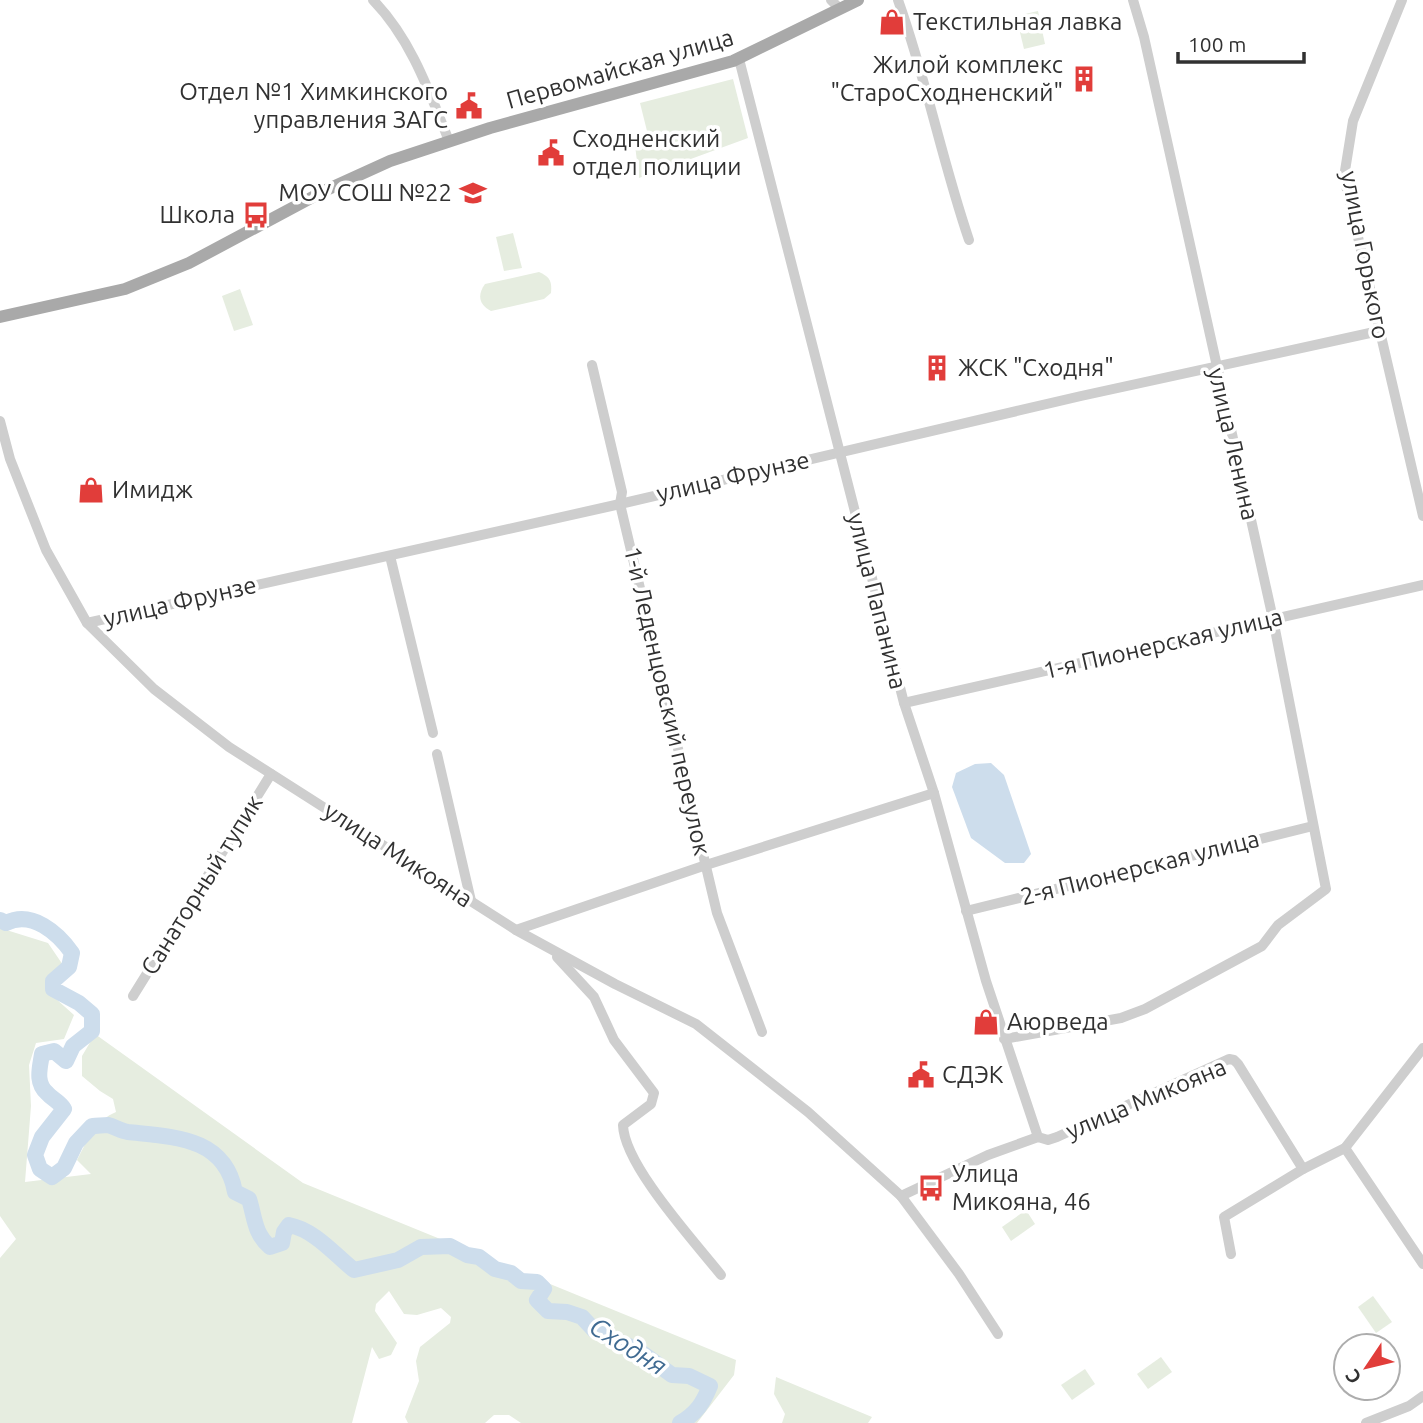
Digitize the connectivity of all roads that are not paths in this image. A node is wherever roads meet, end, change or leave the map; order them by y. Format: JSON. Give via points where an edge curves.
{"nodes":[{"id":1,"x":373,"y":0,"type":"edge"},
{"id":2,"x":858,"y":0,"type":"edge"},
{"id":3,"x":898,"y":0,"type":"edge"},
{"id":4,"x":1133,"y":0,"type":"edge"},
{"id":5,"x":1402,"y":0,"type":"edge"},
{"id":6,"x":836,"y":5,"type":"edge"},
{"id":7,"x":739,"y":59,"type":"junction"},
{"id":8,"x":449,"y":141,"type":"junction"},
{"id":9,"x":969,"y":240,"type":"dead end"},
{"id":10,"x":0,"y":317,"type":"edge"},
{"id":11,"x":1379,"y":331,"type":"junction"},
{"id":12,"x":592,"y":365,"type":"dead end"},
{"id":13,"x":1216,"y":367,"type":"junction"},
{"id":14,"x":0,"y":421,"type":"edge"},
{"id":15,"x":839,"y":453,"type":"junction"},
{"id":16,"x":620,"y":504,"type":"junction"},
{"id":17,"x":1423,"y":516,"type":"edge"},
{"id":18,"x":390,"y":556,"type":"junction"},
{"id":19,"x":1423,"y":585,"type":"edge"},
{"id":20,"x":1273,"y":619,"type":"junction"},
{"id":21,"x":87,"y":623,"type":"junction"},
{"id":22,"x":904,"y":703,"type":"junction"},
{"id":23,"x":432,"y":733,"type":"dead end"},
{"id":24,"x":437,"y":754,"type":"dead end"},
{"id":25,"x":271,"y":774,"type":"junction"},
{"id":26,"x":934,"y":793,"type":"junction"},
{"id":27,"x":1313,"y":826,"type":"junction"},
{"id":28,"x":706,"y":865,"type":"junction"},
{"id":29,"x":471,"y":901,"type":"junction"},
{"id":30,"x":966,"y":911,"type":"junction"},
{"id":31,"x":516,"y":929,"type":"junction"},
{"id":32,"x":550,"y":949,"type":"junction"},
{"id":33,"x":133,"y":996,"type":"dead end"},
{"id":34,"x":762,"y":1032,"type":"dead end"},
{"id":35,"x":1004,"y":1039,"type":"junction"},
{"id":36,"x":1423,"y":1048,"type":"edge"},
{"id":37,"x":1038,"y":1137,"type":"junction"},
{"id":38,"x":1345,"y":1148,"type":"junction"},
{"id":39,"x":1303,"y":1169,"type":"junction"},
{"id":40,"x":901,"y":1196,"type":"junction"},
{"id":41,"x":1231,"y":1254,"type":"dead end"},
{"id":42,"x":1423,"y":1264,"type":"edge"},
{"id":43,"x":721,"y":1275,"type":"dead end"},
{"id":44,"x":998,"y":1334,"type":"dead end"},
{"id":45,"x":1423,"y":1396,"type":"edge"},
{"id":46,"x":1366,"y":1423,"type":"edge"}],
"edges":[{"from":1,"to":8,"type":"street","via":[[398,30],[419,68]]},
{"from":2,"to":6,"type":"main road","name":"Первомайская улица"},
{"from":3,"to":9,"type":"street"},
{"from":4,"to":13,"type":"street","name":"улица Ленина"},
{"from":5,"to":11,"type":"street","name":"улица Горького","via":[[1353,121],[1344,177]]},
{"from":6,"to":7,"type":"main road","name":"Первомайская улица"},
{"from":7,"to":8,"type":"main road","name":"Первомайская улица"},
{"from":7,"to":15,"type":"street","name":"улица Папанина"},
{"from":8,"to":10,"type":"main road","name":"Первомайская улица","via":[[345,181],[164,275],[125,289]]},
{"from":11,"to":13,"type":"street","name":"улица Фрунзе"},
{"from":11,"to":17,"type":"street","name":"улица Горького"},
{"from":12,"to":16,"type":"street","name":"1-й Леденцовский переулок","via":[[622,492]]},
{"from":13,"to":15,"type":"street","name":"улица Фрунзе"},
{"from":13,"to":20,"type":"street","name":"улица Ленина"},
{"from":14,"to":21,"type":"street","name":"улица Микояна","via":[[46,550]]},
{"from":15,"to":16,"type":"street","name":"улица Фрунзе"},
{"from":15,"to":22,"type":"street","name":"улица Папанина"},
{"from":16,"to":18,"type":"street","name":"улица Фрунзе"},
{"from":16,"to":28,"type":"street","name":"1-й Леденцовский переулок"},
{"from":18,"to":21,"type":"street","name":"улица Фрунзе"},
{"from":18,"to":23,"type":"street"},
{"from":19,"to":20,"type":"street","name":"1-я Пионерская улица"},
{"from":20,"to":22,"type":"street","name":"1-я Пионерская улица"},
{"from":20,"to":27,"type":"street","name":"улица Ленина"},
{"from":21,"to":25,"type":"street","name":"улица Микояна","via":[[154,689]]},
{"from":22,"to":26,"type":"street","name":"улица Папанина"},
{"from":24,"to":29,"type":"street"},
{"from":25,"to":29,"type":"street","name":"улица Микояна"},
{"from":25,"to":33,"type":"street","name":"Санаторный тупик"},
{"from":26,"to":28,"type":"street"},
{"from":26,"to":30,"type":"street","name":"улица Папанина"},
{"from":27,"to":30,"type":"street","name":"2-я Пионерская улица"},
{"from":27,"to":35,"type":"street","name":"улица Ленина","via":[[1326,888],[1278,925],[1262,946],[1121,1018]]},
{"from":28,"to":31,"type":"street"},
{"from":28,"to":34,"type":"street","name":"1-й Леденцовский переулок","via":[[717,914]]},
{"from":29,"to":31,"type":"street","name":"улица Микояна"},
{"from":30,"to":35,"type":"street","name":"улица Папанина"},
{"from":31,"to":32,"type":"street","name":"улица Микояна"},
{"from":32,"to":40,"type":"street","name":"улица Микояна","via":[[696,1024],[808,1112]]},
{"from":32,"to":43,"type":"street","via":[[594,997],[614,1040],[653,1093],[651,1104],[623,1125],[624,1138],[658,1198]]},
{"from":35,"to":37,"type":"street","name":"улица Папанина"},
{"from":36,"to":38,"type":"street"},
{"from":37,"to":39,"type":"street","name":"улица Микояна","via":[[1057,1137],[1228,1059],[1238,1064]]},
{"from":37,"to":40,"type":"street","name":"улица Микояна"},
{"from":38,"to":39,"type":"street"},
{"from":38,"to":42,"type":"street"},
{"from":39,"to":41,"type":"street","via":[[1224,1217]]},
{"from":40,"to":44,"type":"street","name":"улица Микояна"},
{"from":45,"to":46,"type":"street"}]}
